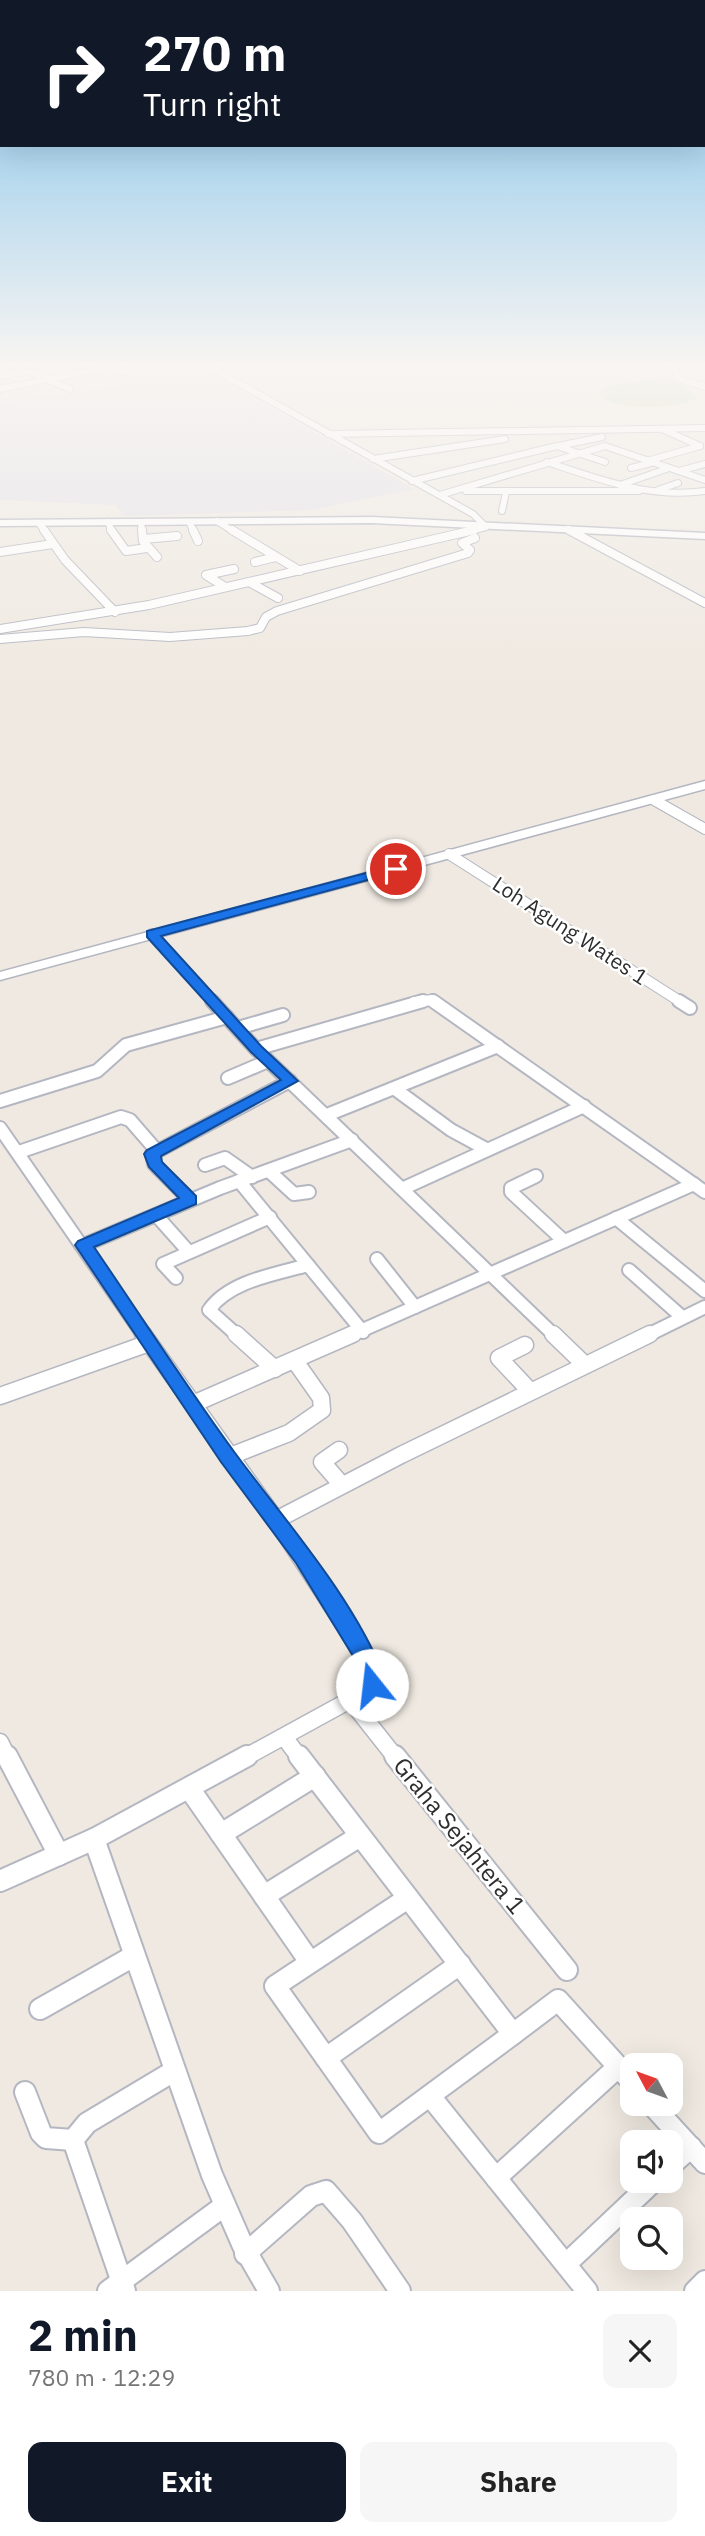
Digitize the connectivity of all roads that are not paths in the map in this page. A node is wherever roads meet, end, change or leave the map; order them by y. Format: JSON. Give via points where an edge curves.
{"nodes":[{"id":1,"x":399,"y":474,"type":"edge"},
{"id":2,"x":440,"y":474,"type":"edge"},
{"id":3,"x":510,"y":474,"type":"edge"},
{"id":4,"x":582,"y":474,"type":"edge"},
{"id":5,"x":653,"y":474,"type":"edge"},
{"id":6,"x":687,"y":474,"type":"edge"},
{"id":7,"x":458,"y":480,"type":"dead end"},
{"id":8,"x":705,"y":480,"type":"edge"},
{"id":9,"x":412,"y":481,"type":"junction"},
{"id":10,"x":678,"y":483,"type":"dead end"},
{"id":11,"x":472,"y":485,"type":"junction"},
{"id":12,"x":620,"y":485,"type":"junction"},
{"id":13,"x":455,"y":490,"type":"junction"},
{"id":14,"x":658,"y":490,"type":"junction"},
{"id":15,"x":639,"y":491,"type":"junction"},
{"id":16,"x":705,"y":491,"type":"edge"},
{"id":17,"x":506,"y":492,"type":"junction"},
{"id":18,"x":440,"y":495,"type":"junction"},
{"id":19,"x":502,"y":512,"type":"dead end"},
{"id":20,"x":108,"y":522,"type":"junction"},
{"id":21,"x":141,"y":522,"type":"junction"},
{"id":22,"x":189,"y":522,"type":"junction"},
{"id":23,"x":217,"y":522,"type":"junction"},
{"id":24,"x":0,"y":523,"type":"edge"},
{"id":25,"x":39,"y":523,"type":"junction"},
{"id":26,"x":484,"y":524,"type":"junction"},
{"id":27,"x":568,"y":529,"type":"junction"},
{"id":28,"x":177,"y":536,"type":"dead end"},
{"id":29,"x":705,"y":536,"type":"edge"},
{"id":30,"x":143,"y":539,"type":"junction"},
{"id":31,"x":198,"y":541,"type":"dead end"},
{"id":32,"x":53,"y":544,"type":"junction"},
{"id":33,"x":147,"y":548,"type":"junction"},
{"id":34,"x":0,"y":552,"type":"edge"},
{"id":35,"x":157,"y":557,"type":"dead end"},
{"id":36,"x":276,"y":557,"type":"junction"},
{"id":37,"x":255,"y":562,"type":"dead end"},
{"id":38,"x":234,"y":569,"type":"dead end"},
{"id":39,"x":300,"y":571,"type":"junction"},
{"id":40,"x":249,"y":582,"type":"junction"},
{"id":41,"x":225,"y":587,"type":"junction"},
{"id":42,"x":278,"y":598,"type":"dead end"},
{"id":43,"x":705,"y":603,"type":"edge"},
{"id":44,"x":114,"y":612,"type":"junction"},
{"id":45,"x":0,"y":629,"type":"edge"},
{"id":46,"x":0,"y":639,"type":"edge"},
{"id":47,"x":705,"y":785,"type":"edge"},
{"id":48,"x":654,"y":800,"type":"junction"},
{"id":49,"x":705,"y":829,"type":"edge"},
{"id":50,"x":449,"y":854,"type":"junction"},
{"id":51,"x":152,"y":934,"type":"junction"},
{"id":52,"x":0,"y":976,"type":"edge"},
{"id":53,"x":690,"y":1008,"type":"dead end"},
{"id":54,"x":283,"y":1014,"type":"dead end"},
{"id":55,"x":227,"y":1017,"type":"junction"},
{"id":56,"x":237,"y":1028,"type":"junction"},
{"id":57,"x":498,"y":1046,"type":"junction"},
{"id":58,"x":256,"y":1049,"type":"junction"},
{"id":59,"x":268,"y":1061,"type":"junction"},
{"id":60,"x":228,"y":1078,"type":"dead end"},
{"id":61,"x":290,"y":1081,"type":"junction"},
{"id":62,"x":395,"y":1088,"type":"junction"},
{"id":63,"x":0,"y":1101,"type":"edge"},
{"id":64,"x":583,"y":1106,"type":"junction"},
{"id":65,"x":327,"y":1115,"type":"junction"},
{"id":66,"x":0,"y":1128,"type":"edge"},
{"id":67,"x":352,"y":1140,"type":"junction"},
{"id":68,"x":486,"y":1149,"type":"junction"},
{"id":69,"x":156,"y":1150,"type":"junction"},
{"id":70,"x":19,"y":1152,"type":"junction"},
{"id":71,"x":205,"y":1165,"type":"dead end"},
{"id":72,"x":269,"y":1171,"type":"junction"},
{"id":73,"x":536,"y":1176,"type":"dead end"},
{"id":74,"x":246,"y":1179,"type":"junction"},
{"id":75,"x":404,"y":1188,"type":"junction"},
{"id":76,"x":699,"y":1188,"type":"edge"},
{"id":77,"x":309,"y":1192,"type":"dead end"},
{"id":78,"x":190,"y":1200,"type":"junction"},
{"id":79,"x":156,"y":1215,"type":"junction"},
{"id":80,"x":270,"y":1217,"type":"junction"},
{"id":81,"x":616,"y":1218,"type":"junction"},
{"id":82,"x":564,"y":1241,"type":"junction"},
{"id":83,"x":84,"y":1245,"type":"junction"},
{"id":84,"x":188,"y":1251,"type":"junction"},
{"id":85,"x":377,"y":1259,"type":"dead end"},
{"id":86,"x":308,"y":1265,"type":"junction"},
{"id":87,"x":629,"y":1270,"type":"dead end"},
{"id":88,"x":493,"y":1274,"type":"junction"},
{"id":89,"x":176,"y":1278,"type":"dead end"},
{"id":90,"x":705,"y":1291,"type":"edge"},
{"id":91,"x":415,"y":1307,"type":"junction"},
{"id":92,"x":705,"y":1307,"type":"edge"},
{"id":93,"x":682,"y":1317,"type":"junction"},
{"id":94,"x":363,"y":1332,"type":"junction"},
{"id":95,"x":149,"y":1343,"type":"junction"},
{"id":96,"x":525,"y":1345,"type":"dead end"},
{"id":97,"x":295,"y":1361,"type":"junction"},
{"id":98,"x":584,"y":1364,"type":"junction"},
{"id":99,"x":275,"y":1369,"type":"junction"},
{"id":100,"x":530,"y":1391,"type":"junction"},
{"id":101,"x":0,"y":1396,"type":"edge"},
{"id":102,"x":193,"y":1404,"type":"junction"},
{"id":103,"x":339,"y":1450,"type":"dead end"},
{"id":104,"x":228,"y":1457,"type":"junction"},
{"id":105,"x":342,"y":1485,"type":"junction"},
{"id":106,"x":276,"y":1520,"type":"junction"},
{"id":107,"x":351,"y":1702,"type":"junction"},
{"id":108,"x":284,"y":1737,"type":"junction"},
{"id":109,"x":0,"y":1742,"type":"edge"},
{"id":110,"x":314,"y":1776,"type":"junction"},
{"id":111,"x":189,"y":1788,"type":"junction"},
{"id":112,"x":221,"y":1834,"type":"junction"},
{"id":113,"x":360,"y":1836,"type":"junction"},
{"id":114,"x":94,"y":1839,"type":"junction"},
{"id":115,"x":60,"y":1855,"type":"junction"},
{"id":116,"x":0,"y":1881,"type":"edge"},
{"id":117,"x":264,"y":1896,"type":"junction"},
{"id":118,"x":408,"y":1898,"type":"junction"},
{"id":119,"x":132,"y":1957,"type":"junction"},
{"id":120,"x":310,"y":1962,"type":"junction"},
{"id":121,"x":460,"y":1964,"type":"junction"},
{"id":122,"x":567,"y":1970,"type":"dead end"},
{"id":123,"x":40,"y":2009,"type":"dead end"},
{"id":124,"x":513,"y":2034,"type":"junction"},
{"id":125,"x":326,"y":2058,"type":"junction"},
{"id":126,"x":620,"y":2068,"type":"edge"},
{"id":127,"x":174,"y":2071,"type":"junction"},
{"id":128,"x":620,"y":2078,"type":"edge"},
{"id":129,"x":25,"y":2092,"type":"dead end"},
{"id":130,"x":430,"y":2096,"type":"junction"},
{"id":131,"x":662,"y":2116,"type":"edge"},
{"id":132,"x":73,"y":2140,"type":"junction"},
{"id":133,"x":698,"y":2155,"type":"edge"},
{"id":134,"x":496,"y":2178,"type":"junction"},
{"id":135,"x":641,"y":2193,"type":"edge"},
{"id":136,"x":224,"y":2206,"type":"junction"},
{"id":137,"x":245,"y":2254,"type":"junction"},
{"id":138,"x":566,"y":2264,"type":"junction"},
{"id":139,"x":705,"y":2281,"type":"edge"},
{"id":140,"x":118,"y":2288,"type":"edge"},
{"id":141,"x":269,"y":2291,"type":"edge"},
{"id":142,"x":400,"y":2291,"type":"edge"},
{"id":143,"x":587,"y":2291,"type":"edge"},
{"id":144,"x":695,"y":2291,"type":"edge"}],
"edges":[{"from":1,"to":9,"type":"street"},
{"from":2,"to":9,"type":"street"},
{"from":3,"to":11,"type":"street"},
{"from":4,"to":12,"type":"street"},
{"from":5,"to":12,"type":"street"},
{"from":6,"to":8,"type":"street"},
{"from":7,"to":11,"type":"street"},
{"from":9,"to":18,"type":"street"},
{"from":10,"to":14,"type":"street"},
{"from":11,"to":13,"type":"street"},
{"from":12,"to":15,"type":"street"},
{"from":13,"to":17,"type":"street"},
{"from":13,"to":18,"type":"street"},
{"from":14,"to":15,"type":"street"},
{"from":14,"to":16,"type":"street","via":[[680,495]]},
{"from":15,"to":17,"type":"street"},
{"from":17,"to":19,"type":"street"},
{"from":18,"to":26,"type":"street"},
{"from":20,"to":21,"type":"main road"},
{"from":20,"to":25,"type":"main road"},
{"from":20,"to":33,"type":"street","via":[[125,550]]},
{"from":21,"to":22,"type":"main road"},
{"from":21,"to":30,"type":"street"},
{"from":22,"to":23,"type":"main road"},
{"from":22,"to":31,"type":"street"},
{"from":23,"to":26,"type":"main road"},
{"from":23,"to":36,"type":"street"},
{"from":24,"to":25,"type":"main road"},
{"from":25,"to":32,"type":"street"},
{"from":26,"to":27,"type":"main road"},
{"from":26,"to":39,"type":"street"},
{"from":26,"to":46,"type":"street","via":[[489,534],[462,542],[468,553],[277,611],[255,629],[170,637],[101,632]]},
{"from":27,"to":29,"type":"main road"},
{"from":27,"to":43,"type":"street"},
{"from":28,"to":30,"type":"street"},
{"from":30,"to":33,"type":"street"},
{"from":32,"to":34,"type":"street"},
{"from":32,"to":44,"type":"street"},
{"from":33,"to":35,"type":"street"},
{"from":36,"to":37,"type":"street"},
{"from":36,"to":39,"type":"street"},
{"from":38,"to":41,"type":"street","via":[[206,575]]},
{"from":39,"to":40,"type":"street"},
{"from":40,"to":41,"type":"street"},
{"from":40,"to":42,"type":"street"},
{"from":41,"to":44,"type":"street"},
{"from":44,"to":45,"type":"street"},
{"from":47,"to":48,"type":"main road"},
{"from":48,"to":49,"type":"street"},
{"from":48,"to":50,"type":"main road"},
{"from":50,"to":51,"type":"main road"},
{"from":50,"to":53,"type":"street","name":"Loh Agung Wates 1"},
{"from":51,"to":52,"type":"main road"},
{"from":51,"to":55,"type":"street"},
{"from":54,"to":56,"type":"street"},
{"from":55,"to":56,"type":"street"},
{"from":55,"to":63,"type":"street","via":[[126,1045],[97,1071]]},
{"from":56,"to":58,"type":"street"},
{"from":57,"to":58,"type":"street","via":[[443,1006],[425,1000]]},
{"from":57,"to":62,"type":"street"},
{"from":57,"to":64,"type":"street"},
{"from":58,"to":59,"type":"street"},
{"from":59,"to":60,"type":"street"},
{"from":59,"to":61,"type":"street"},
{"from":61,"to":65,"type":"street"},
{"from":61,"to":69,"type":"street"},
{"from":62,"to":65,"type":"street"},
{"from":62,"to":68,"type":"street","via":[[451,1130]]},
{"from":64,"to":68,"type":"street"},
{"from":64,"to":76,"type":"street"},
{"from":65,"to":67,"type":"street"},
{"from":66,"to":70,"type":"street"},
{"from":67,"to":72,"type":"street"},
{"from":67,"to":75,"type":"street"},
{"from":68,"to":75,"type":"street"},
{"from":69,"to":70,"type":"street","via":[[130,1120],[121,1117]]},
{"from":69,"to":78,"type":"street","via":[[151,1157],[154,1164]]},
{"from":70,"to":83,"type":"street"},
{"from":71,"to":74,"type":"street","via":[[225,1158]]},
{"from":72,"to":74,"type":"street"},
{"from":72,"to":77,"type":"street","via":[[294,1194]]},
{"from":73,"to":82,"type":"street","via":[[510,1192]]},
{"from":74,"to":78,"type":"street"},
{"from":74,"to":80,"type":"street"},
{"from":75,"to":88,"type":"street"},
{"from":76,"to":81,"type":"street"},
{"from":78,"to":79,"type":"street"},
{"from":79,"to":83,"type":"street"},
{"from":79,"to":84,"type":"street"},
{"from":80,"to":84,"type":"street"},
{"from":80,"to":86,"type":"street"},
{"from":81,"to":82,"type":"street"},
{"from":81,"to":90,"type":"street"},
{"from":82,"to":88,"type":"street"},
{"from":83,"to":95,"type":"street"},
{"from":84,"to":89,"type":"street","via":[[163,1264]]},
{"from":85,"to":91,"type":"street"},
{"from":86,"to":94,"type":"street"},
{"from":86,"to":99,"type":"street","via":[[231,1291],[215,1300],[209,1310]]},
{"from":87,"to":93,"type":"street"},
{"from":88,"to":91,"type":"street"},
{"from":88,"to":98,"type":"street"},
{"from":91,"to":94,"type":"street"},
{"from":92,"to":93,"type":"street"},
{"from":93,"to":98,"type":"street"},
{"from":94,"to":97,"type":"street"},
{"from":95,"to":101,"type":"street"},
{"from":95,"to":102,"type":"street"},
{"from":96,"to":100,"type":"street","via":[[499,1358]]},
{"from":97,"to":99,"type":"street"},
{"from":97,"to":104,"type":"street","via":[[321,1398],[322,1410],[289,1433]]},
{"from":98,"to":100,"type":"street"},
{"from":99,"to":102,"type":"street"},
{"from":100,"to":105,"type":"street"},
{"from":102,"to":104,"type":"street"},
{"from":103,"to":105,"type":"street","via":[[322,1462]]},
{"from":104,"to":106,"type":"street"},
{"from":105,"to":106,"type":"street"},
{"from":106,"to":107,"type":"street","via":[[371,1669],[370,1689]]},
{"from":107,"to":108,"type":"street"},
{"from":107,"to":122,"type":"street","name":"Graha Sejahtera 1"},
{"from":108,"to":110,"type":"street"},
{"from":108,"to":111,"type":"street"},
{"from":109,"to":115,"type":"street"},
{"from":110,"to":112,"type":"street"},
{"from":110,"to":113,"type":"street"},
{"from":111,"to":112,"type":"street"},
{"from":111,"to":114,"type":"street"},
{"from":112,"to":117,"type":"street"},
{"from":113,"to":117,"type":"street"},
{"from":113,"to":118,"type":"street"},
{"from":114,"to":115,"type":"street"},
{"from":114,"to":119,"type":"street"},
{"from":115,"to":116,"type":"street"},
{"from":117,"to":120,"type":"street"},
{"from":118,"to":120,"type":"street"},
{"from":118,"to":121,"type":"street"},
{"from":119,"to":123,"type":"street"},
{"from":119,"to":127,"type":"street"},
{"from":120,"to":125,"type":"street","via":[[275,1986]]},
{"from":121,"to":124,"type":"street"},
{"from":121,"to":125,"type":"street"},
{"from":124,"to":126,"type":"street","via":[[558,2000]]},
{"from":124,"to":130,"type":"street"},
{"from":125,"to":130,"type":"street","via":[[379,2133]]},
{"from":127,"to":132,"type":"street","via":[[87,2123]]},
{"from":127,"to":136,"type":"street"},
{"from":128,"to":134,"type":"street"},
{"from":129,"to":132,"type":"street","via":[[46,2138]]},
{"from":130,"to":134,"type":"street"},
{"from":131,"to":133,"type":"street"},
{"from":132,"to":140,"type":"street"},
{"from":134,"to":138,"type":"street"},
{"from":135,"to":138,"type":"street"},
{"from":136,"to":137,"type":"street"},
{"from":136,"to":140,"type":"street"},
{"from":137,"to":141,"type":"street"},
{"from":137,"to":142,"type":"street","via":[[311,2196],[326,2192]]},
{"from":138,"to":143,"type":"street"},
{"from":139,"to":144,"type":"street"}]}
